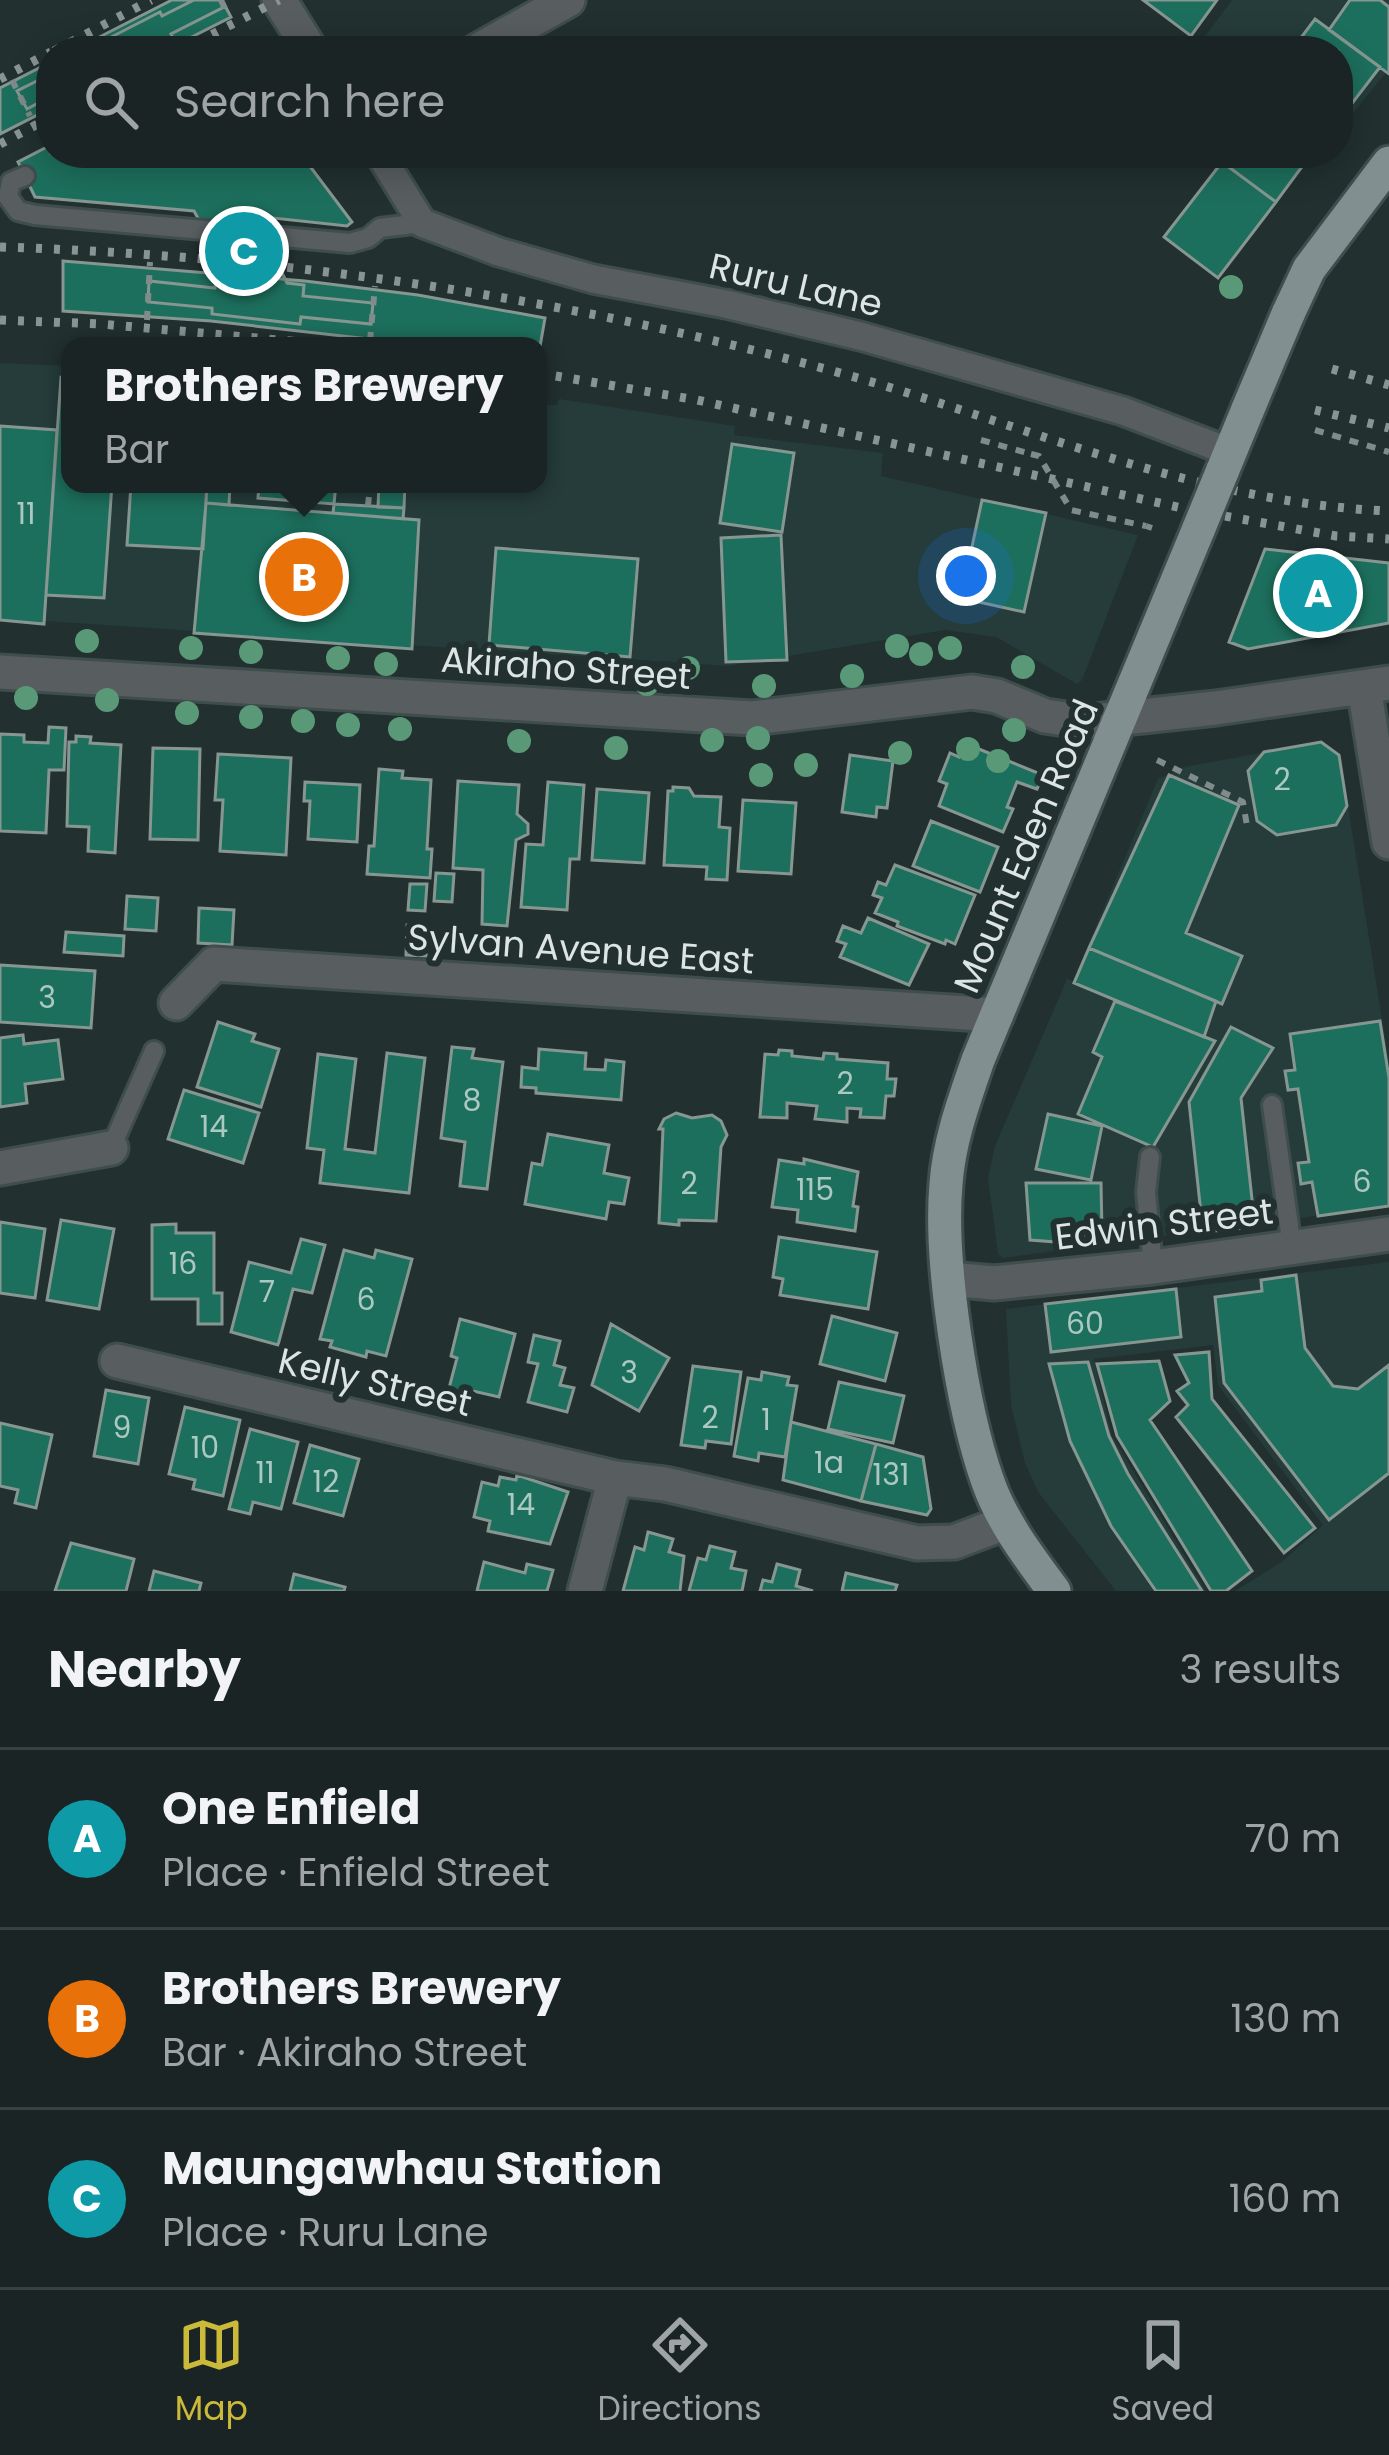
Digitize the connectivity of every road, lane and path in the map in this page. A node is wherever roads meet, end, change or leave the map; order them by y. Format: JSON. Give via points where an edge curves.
{"nodes":[{"id":1,"x":220,"y":0,"type":"edge"},
{"id":2,"x":279,"y":0,"type":"edge"},
{"id":3,"x":568,"y":0,"type":"edge"},
{"id":4,"x":227,"y":13,"type":"dead end"},
{"id":5,"x":302,"y":36,"type":"edge"},
{"id":6,"x":504,"y":36,"type":"edge"},
{"id":7,"x":12,"y":80,"type":"dead end"},
{"id":8,"x":30,"y":116,"type":"dead end"},
{"id":9,"x":1389,"y":163,"type":"edge"},
{"id":10,"x":388,"y":168,"type":"edge"},
{"id":11,"x":25,"y":176,"type":"dead end"},
{"id":12,"x":422,"y":223,"type":"junction"},
{"id":13,"x":150,"y":262,"type":"dead end"},
{"id":14,"x":376,"y":286,"type":"dead end"},
{"id":15,"x":147,"y":320,"type":"dead end"},
{"id":16,"x":370,"y":337,"type":"edge"},
{"id":17,"x":1315,"y":430,"type":"dead end"},
{"id":18,"x":981,"y":440,"type":"dead end"},
{"id":19,"x":1389,"y":452,"type":"edge"},
{"id":20,"x":1226,"y":462,"type":"junction"},
{"id":21,"x":369,"y":493,"type":"edge"},
{"id":22,"x":368,"y":506,"type":"dead end"},
{"id":23,"x":1149,"y":527,"type":"dead end"},
{"id":24,"x":0,"y":672,"type":"edge"},
{"id":25,"x":1377,"y":685,"type":"edge"},
{"id":26,"x":1122,"y":719,"type":"junction"},
{"id":27,"x":1157,"y":760,"type":"dead end"},
{"id":28,"x":1247,"y":826,"type":"dead end"},
{"id":29,"x":1389,"y":842,"type":"edge"},
{"id":30,"x":176,"y":1003,"type":"dead end"},
{"id":31,"x":997,"y":1015,"type":"junction"},
{"id":32,"x":154,"y":1051,"type":"dead end"},
{"id":33,"x":1272,"y":1105,"type":"dead end"},
{"id":34,"x":111,"y":1148,"type":"joint"},
{"id":35,"x":1150,"y":1157,"type":"dead end"},
{"id":36,"x":0,"y":1168,"type":"edge"},
{"id":37,"x":1389,"y":1234,"type":"edge"},
{"id":38,"x":1292,"y":1247,"type":"junction"},
{"id":39,"x":1153,"y":1267,"type":"junction"},
{"id":40,"x":949,"y":1279,"type":"junction"},
{"id":41,"x":117,"y":1361,"type":"dead end"},
{"id":42,"x":615,"y":1478,"type":"junction"},
{"id":43,"x":1007,"y":1522,"type":"junction"},
{"id":44,"x":585,"y":1591,"type":"edge"},
{"id":45,"x":1054,"y":1591,"type":"edge"}],
"edges":[{"from":1,"to":4,"type":"path"},
{"from":2,"to":5,"type":"street"},
{"from":3,"to":6,"type":"street"},
{"from":7,"to":8,"type":"path"},
{"from":9,"to":20,"type":"main road","name":"Mount Eden Road","bridge":true,"via":[[1309,269]]},
{"from":10,"to":12,"type":"street"},
{"from":11,"to":12,"type":"lane","via":[[11,182],[8,197],[18,211],[35,215],[350,243],[380,227]]},
{"from":12,"to":20,"type":"street","name":"Ruru Lane","via":[[593,279],[860,335],[1123,411]]},
{"from":13,"to":15,"type":"path"},
{"from":14,"to":16,"type":"path"},
{"from":17,"to":19,"type":"path"},
{"from":18,"to":23,"type":"path","bridge":true,"via":[[1039,455],[1071,510]]},
{"from":20,"to":26,"type":"main road","name":"Mount Eden Road","bridge":true},
{"from":21,"to":22,"type":"path"},
{"from":24,"to":26,"type":"street","name":"Akiraho Street","via":[[752,718],[972,692],[1063,719]]},
{"from":25,"to":26,"type":"street","name":"Akiraho Street"},
{"from":25,"to":29,"type":"street"},
{"from":26,"to":31,"type":"main road","name":"Mount Eden Road"},
{"from":27,"to":28,"type":"path","via":[[1243,802]]},
{"from":30,"to":31,"type":"street","name":"Sylvan Avenue East","via":[[214,964]]},
{"from":31,"to":40,"type":"main road","name":"Mount Eden Road","via":[[951,1145]]},
{"from":32,"to":34,"type":"lane"},
{"from":33,"to":38,"type":"lane"},
{"from":34,"to":36,"type":"street"},
{"from":35,"to":39,"type":"lane"},
{"from":37,"to":38,"type":"street","name":"Edwin Street"},
{"from":38,"to":39,"type":"street","name":"Edwin Street"},
{"from":39,"to":40,"type":"street","name":"Edwin Street","via":[[994,1283]]},
{"from":40,"to":43,"type":"main road","name":"Mount Eden Road","via":[[978,1446]]},
{"from":41,"to":42,"type":"street","name":"Kelly Street"},
{"from":42,"to":43,"type":"street","name":"Kelly Street","via":[[917,1543],[954,1542]]},
{"from":42,"to":44,"type":"street"},
{"from":43,"to":45,"type":"main road","name":"Mount Eden Road"}]}
